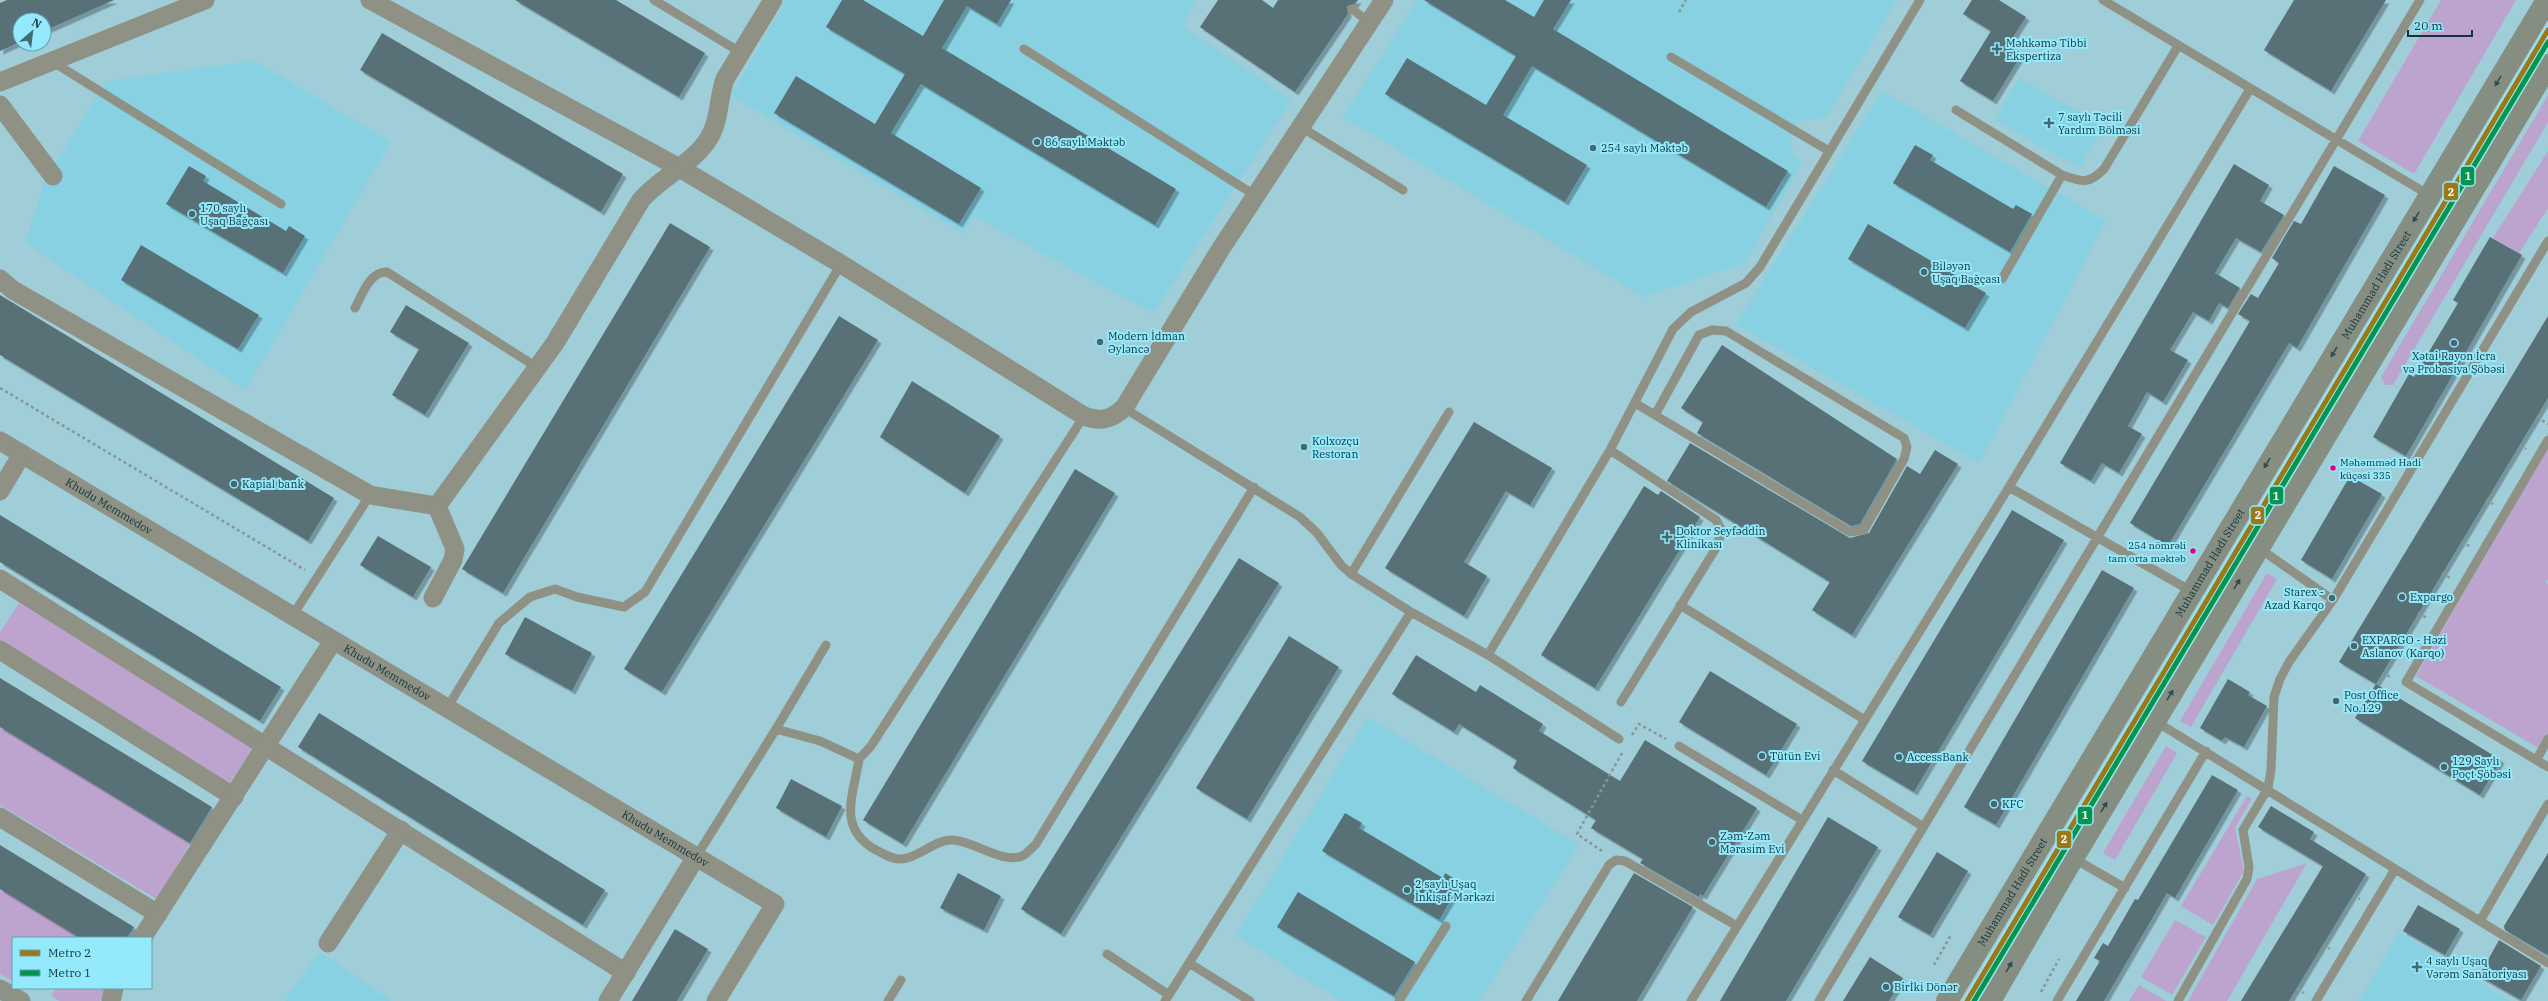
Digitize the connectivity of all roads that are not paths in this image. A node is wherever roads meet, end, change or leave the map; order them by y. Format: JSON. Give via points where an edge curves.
{"nodes":[{"id":1,"x":205,"y":0,"type":"edge"},
{"id":2,"x":370,"y":0,"type":"edge"},
{"id":3,"x":654,"y":0,"type":"edge"},
{"id":4,"x":773,"y":0,"type":"edge"},
{"id":5,"x":1384,"y":0,"type":"edge"},
{"id":6,"x":1920,"y":0,"type":"edge"},
{"id":7,"x":2103,"y":0,"type":"edge"},
{"id":8,"x":2420,"y":0,"type":"edge"},
{"id":9,"x":2547,"y":0,"type":"edge"},
{"id":10,"x":1352,"y":9,"type":"dead end"},
{"id":11,"x":1369,"y":22,"type":"junction"},
{"id":12,"x":2178,"y":46,"type":"junction"},
{"id":13,"x":1024,"y":49,"type":"dead end"},
{"id":14,"x":740,"y":52,"type":"junction"},
{"id":15,"x":2513,"y":56,"type":"junction"},
{"id":16,"x":1670,"y":57,"type":"dead end"},
{"id":17,"x":52,"y":61,"type":"junction"},
{"id":18,"x":2545,"y":70,"type":"edge"},
{"id":19,"x":0,"y":82,"type":"edge"},
{"id":20,"x":2250,"y":89,"type":"junction"},
{"id":21,"x":0,"y":105,"type":"edge"},
{"id":22,"x":1956,"y":110,"type":"dead end"},
{"id":23,"x":1301,"y":127,"type":"junction"},
{"id":24,"x":2337,"y":140,"type":"junction"},
{"id":25,"x":1828,"y":151,"type":"junction"},
{"id":26,"x":678,"y":167,"type":"junction"},
{"id":27,"x":2062,"y":175,"type":"junction"},
{"id":28,"x":53,"y":176,"type":"dead end"},
{"id":29,"x":1403,"y":190,"type":"dead end"},
{"id":30,"x":2429,"y":195,"type":"junction"},
{"id":31,"x":1256,"y":196,"type":"junction"},
{"id":32,"x":282,"y":204,"type":"dead end"},
{"id":33,"x":2548,"y":241,"type":"edge"},
{"id":34,"x":841,"y":264,"type":"junction"},
{"id":35,"x":0,"y":279,"type":"edge"},
{"id":36,"x":2002,"y":279,"type":"dead end"},
{"id":37,"x":355,"y":308,"type":"dead end"},
{"id":38,"x":538,"y":368,"type":"junction"},
{"id":39,"x":1635,"y":404,"type":"junction"},
{"id":40,"x":1124,"y":408,"type":"junction"},
{"id":41,"x":1449,"y":412,"type":"dead end"},
{"id":42,"x":1655,"y":415,"type":"junction"},
{"id":43,"x":1084,"y":416,"type":"junction"},
{"id":44,"x":2548,"y":440,"type":"edge"},
{"id":45,"x":0,"y":441,"type":"edge"},
{"id":46,"x":1610,"y":450,"type":"junction"},
{"id":47,"x":22,"y":454,"type":"junction"},
{"id":48,"x":1254,"y":487,"type":"junction"},
{"id":49,"x":2009,"y":487,"type":"junction"},
{"id":50,"x":0,"y":491,"type":"edge"},
{"id":51,"x":370,"y":495,"type":"junction"},
{"id":52,"x":437,"y":506,"type":"junction"},
{"id":53,"x":2095,"y":537,"type":"junction"},
{"id":54,"x":2259,"y":548,"type":"junction"},
{"id":55,"x":1351,"y":574,"type":"junction"},
{"id":56,"x":0,"y":579,"type":"edge"},
{"id":57,"x":2191,"y":591,"type":"junction"},
{"id":58,"x":433,"y":598,"type":"dead end"},
{"id":59,"x":2333,"y":600,"type":"junction"},
{"id":60,"x":1680,"y":606,"type":"junction"},
{"id":61,"x":1411,"y":612,"type":"junction"},
{"id":62,"x":293,"y":615,"type":"junction"},
{"id":63,"x":333,"y":641,"type":"junction"},
{"id":64,"x":826,"y":645,"type":"dead end"},
{"id":65,"x":0,"y":650,"type":"edge"},
{"id":66,"x":1488,"y":655,"type":"junction"},
{"id":67,"x":1621,"y":702,"type":"dead end"},
{"id":68,"x":447,"y":708,"type":"junction"},
{"id":69,"x":1864,"y":720,"type":"junction"},
{"id":70,"x":2155,"y":721,"type":"junction"},
{"id":71,"x":776,"y":729,"type":"junction"},
{"id":72,"x":1619,"y":739,"type":"dead end"},
{"id":73,"x":2548,"y":739,"type":"edge"},
{"id":74,"x":266,"y":744,"type":"junction"},
{"id":75,"x":1679,"y":746,"type":"road end"},
{"id":76,"x":2206,"y":751,"type":"junction"},
{"id":77,"x":2536,"y":759,"type":"junction"},
{"id":78,"x":859,"y":760,"type":"junction"},
{"id":79,"x":2548,"y":766,"type":"edge"},
{"id":80,"x":1833,"y":770,"type":"junction"},
{"id":81,"x":2268,"y":788,"type":"junction"},
{"id":82,"x":234,"y":797,"type":"junction"},
{"id":83,"x":2548,"y":804,"type":"edge"},
{"id":84,"x":0,"y":817,"type":"edge"},
{"id":85,"x":1802,"y":820,"type":"junction"},
{"id":86,"x":1922,"y":826,"type":"junction"},
{"id":87,"x":401,"y":830,"type":"junction"},
{"id":88,"x":696,"y":857,"type":"junction"},
{"id":89,"x":2073,"y":858,"type":"junction"},
{"id":90,"x":2395,"y":868,"type":"junction"},
{"id":91,"x":2124,"y":888,"type":"junction"},
{"id":92,"x":158,"y":914,"type":"junction"},
{"id":93,"x":2480,"y":921,"type":"junction"},
{"id":94,"x":1446,"y":926,"type":"dead end"},
{"id":95,"x":1737,"y":926,"type":"junction"},
{"id":96,"x":143,"y":937,"type":"edge"},
{"id":97,"x":328,"y":943,"type":"dead end"},
{"id":98,"x":1107,"y":954,"type":"dead end"},
{"id":99,"x":2548,"y":962,"type":"edge"},
{"id":100,"x":1189,"y":963,"type":"junction"},
{"id":101,"x":626,"y":973,"type":"junction"},
{"id":102,"x":901,"y":980,"type":"dead end"},
{"id":103,"x":0,"y":989,"type":"edge"},
{"id":104,"x":114,"y":989,"type":"edge"},
{"id":105,"x":1167,"y":998,"type":"edge"},
{"id":106,"x":21,"y":1001,"type":"edge"},
{"id":107,"x":111,"y":1001,"type":"edge"},
{"id":108,"x":608,"y":1001,"type":"edge"},
{"id":109,"x":716,"y":1001,"type":"edge"},
{"id":110,"x":888,"y":1001,"type":"edge"},
{"id":111,"x":1250,"y":1001,"type":"edge"},
{"id":112,"x":1400,"y":1001,"type":"edge"},
{"id":113,"x":1526,"y":1001,"type":"edge"},
{"id":114,"x":1691,"y":1001,"type":"edge"},
{"id":115,"x":1819,"y":1001,"type":"edge"},
{"id":116,"x":1947,"y":1001,"type":"edge"},
{"id":117,"x":1990,"y":1001,"type":"edge"},
{"id":118,"x":2057,"y":1001,"type":"edge"},
{"id":119,"x":2178,"y":1001,"type":"edge"},
{"id":120,"x":2316,"y":1001,"type":"edge"}],
"edges":[{"from":1,"to":17,"type":"street"},
{"from":2,"to":26,"type":"street"},
{"from":3,"to":14,"type":"lane"},
{"from":4,"to":14,"type":"street"},
{"from":5,"to":11,"type":"street"},
{"from":6,"to":25,"type":"lane"},
{"from":7,"to":12,"type":"lane"},
{"from":8,"to":24,"type":"lane"},
{"from":9,"to":15,"type":"street","name":"Muhammad Hadi Street"},
{"from":10,"to":11,"type":"lane"},
{"from":11,"to":23,"type":"street"},
{"from":12,"to":20,"type":"lane"},
{"from":12,"to":27,"type":"lane","via":[[2104,169],[2093,180],[2080,181]]},
{"from":13,"to":31,"type":"lane"},
{"from":14,"to":26,"type":"street","via":[[720,93],[717,120],[709,138]]},
{"from":15,"to":18,"type":"street"},
{"from":15,"to":30,"type":"street","name":"Muhammad Hadi Street","one_way":true},
{"from":16,"to":25,"type":"lane"},
{"from":17,"to":19,"type":"street"},
{"from":17,"to":32,"type":"lane"},
{"from":18,"to":54,"type":"street"},
{"from":20,"to":24,"type":"lane"},
{"from":20,"to":49,"type":"lane"},
{"from":21,"to":28,"type":"street"},
{"from":22,"to":27,"type":"lane"},
{"from":23,"to":29,"type":"lane"},
{"from":23,"to":31,"type":"street"},
{"from":24,"to":30,"type":"lane"},
{"from":24,"to":53,"type":"lane"},
{"from":25,"to":39,"type":"lane","via":[[1760,267],[1746,283],[1691,312],[1673,329]]},
{"from":26,"to":34,"type":"street"},
{"from":26,"to":38,"type":"street","via":[[652,188],[642,200]]},
{"from":27,"to":36,"type":"lane"},
{"from":30,"to":57,"type":"street","name":"Muhammad Hadi Street","one_way":true},
{"from":31,"to":40,"type":"street"},
{"from":33,"to":59,"type":"lane"},
{"from":34,"to":43,"type":"street"},
{"from":34,"to":68,"type":"lane","via":[[645,592],[624,607],[577,597],[555,589],[530,597],[499,623]]},
{"from":35,"to":51,"type":"street","via":[[20,294]]},
{"from":37,"to":38,"type":"lane","via":[[374,276],[380,272],[387,272]]},
{"from":38,"to":52,"type":"street"},
{"from":39,"to":42,"type":"lane"},
{"from":39,"to":46,"type":"lane"},
{"from":40,"to":43,"type":"street","via":[[1106,420],[1097,421]]},
{"from":40,"to":48,"type":"lane"},
{"from":41,"to":55,"type":"lane"},
{"from":42,"to":42,"type":"lane","via":[[1850,532],[1864,530],[1904,459],[1907,447],[1904,438],[1726,331],[1712,330],[1699,335]]},
{"from":43,"to":78,"type":"lane","via":[[871,746]]},
{"from":44,"to":77,"type":"lane","via":[[2406,682]]},
{"from":45,"to":47,"type":"street","name":"Khudu Memmedov"},
{"from":46,"to":60,"type":"lane","via":[[1721,525],[1722,536],[1716,548]]},
{"from":46,"to":66,"type":"lane"},
{"from":47,"to":50,"type":"street"},
{"from":47,"to":62,"type":"street","name":"Khudu Memmedov"},
{"from":48,"to":55,"type":"lane","via":[[1300,516],[1317,533],[1341,566]]},
{"from":48,"to":78,"type":"lane","via":[[1036,844],[1023,856],[1012,858],[966,841],[950,840],[902,859],[886,856],[862,842],[854,831],[850,818]]},
{"from":49,"to":53,"type":"lane"},
{"from":49,"to":69,"type":"lane"},
{"from":51,"to":52,"type":"street"},
{"from":51,"to":62,"type":"lane"},
{"from":52,"to":58,"type":"street","via":[[455,550],[453,560]]},
{"from":53,"to":57,"type":"lane"},
{"from":53,"to":86,"type":"lane"},
{"from":54,"to":59,"type":"lane"},
{"from":70,"to":54,"type":"street","one_way":true},
{"from":55,"to":61,"type":"lane"},
{"from":56,"to":74,"type":"street"},
{"from":57,"to":116,"type":"street","name":"Muhammad Hadi Street"},
{"from":59,"to":81,"type":"lane","via":[[2289,662],[2276,691]]},
{"from":60,"to":67,"type":"lane"},
{"from":60,"to":69,"type":"lane"},
{"from":61,"to":66,"type":"lane"},
{"from":61,"to":100,"type":"lane"},
{"from":62,"to":63,"type":"street","name":"Khudu Memmedov"},
{"from":63,"to":68,"type":"street","name":"Khudu Memmedov"},
{"from":63,"to":74,"type":"street"},
{"from":64,"to":71,"type":"lane"},
{"from":65,"to":82,"type":"street"},
{"from":66,"to":72,"type":"lane"},
{"from":68,"to":88,"type":"street","name":"Khudu Memmedov"},
{"from":69,"to":80,"type":"lane"},
{"from":70,"to":76,"type":"lane"},
{"from":89,"to":70,"type":"street","one_way":true},
{"from":71,"to":78,"type":"lane","via":[[820,741]]},
{"from":71,"to":88,"type":"lane"},
{"from":73,"to":77,"type":"lane"},
{"from":74,"to":82,"type":"street"},
{"from":74,"to":87,"type":"street"},
{"from":75,"to":85,"type":"lane"},
{"from":76,"to":81,"type":"lane"},
{"from":76,"to":91,"type":"lane"},
{"from":77,"to":79,"type":"lane"},
{"from":80,"to":85,"type":"lane"},
{"from":80,"to":86,"type":"lane"},
{"from":81,"to":90,"type":"lane"},
{"from":81,"to":119,"type":"lane","via":[[2243,830],[2249,867],[2248,880]]},
{"from":82,"to":92,"type":"street"},
{"from":83,"to":93,"type":"lane"},
{"from":84,"to":92,"type":"street"},
{"from":85,"to":95,"type":"lane"},
{"from":86,"to":115,"type":"lane"},
{"from":87,"to":97,"type":"street"},
{"from":87,"to":101,"type":"street"},
{"from":88,"to":101,"type":"street"},
{"from":88,"to":109,"type":"street","name":"Khudu Memmedov","via":[[775,904]]},
{"from":89,"to":91,"type":"lane"},
{"from":117,"to":89,"type":"street","one_way":true},
{"from":90,"to":93,"type":"lane"},
{"from":90,"to":120,"type":"lane"},
{"from":91,"to":118,"type":"lane"},
{"from":92,"to":96,"type":"street"},
{"from":93,"to":99,"type":"lane"},
{"from":94,"to":112,"type":"lane"},
{"from":95,"to":113,"type":"lane","via":[[1625,861],[1616,860],[1609,865]]},
{"from":95,"to":114,"type":"lane"},
{"from":98,"to":105,"type":"lane"},
{"from":100,"to":105,"type":"lane"},
{"from":100,"to":111,"type":"lane"},
{"from":101,"to":108,"type":"street"},
{"from":102,"to":110,"type":"lane"},
{"from":103,"to":106,"type":"street"},
{"from":104,"to":107,"type":"street"}]}
